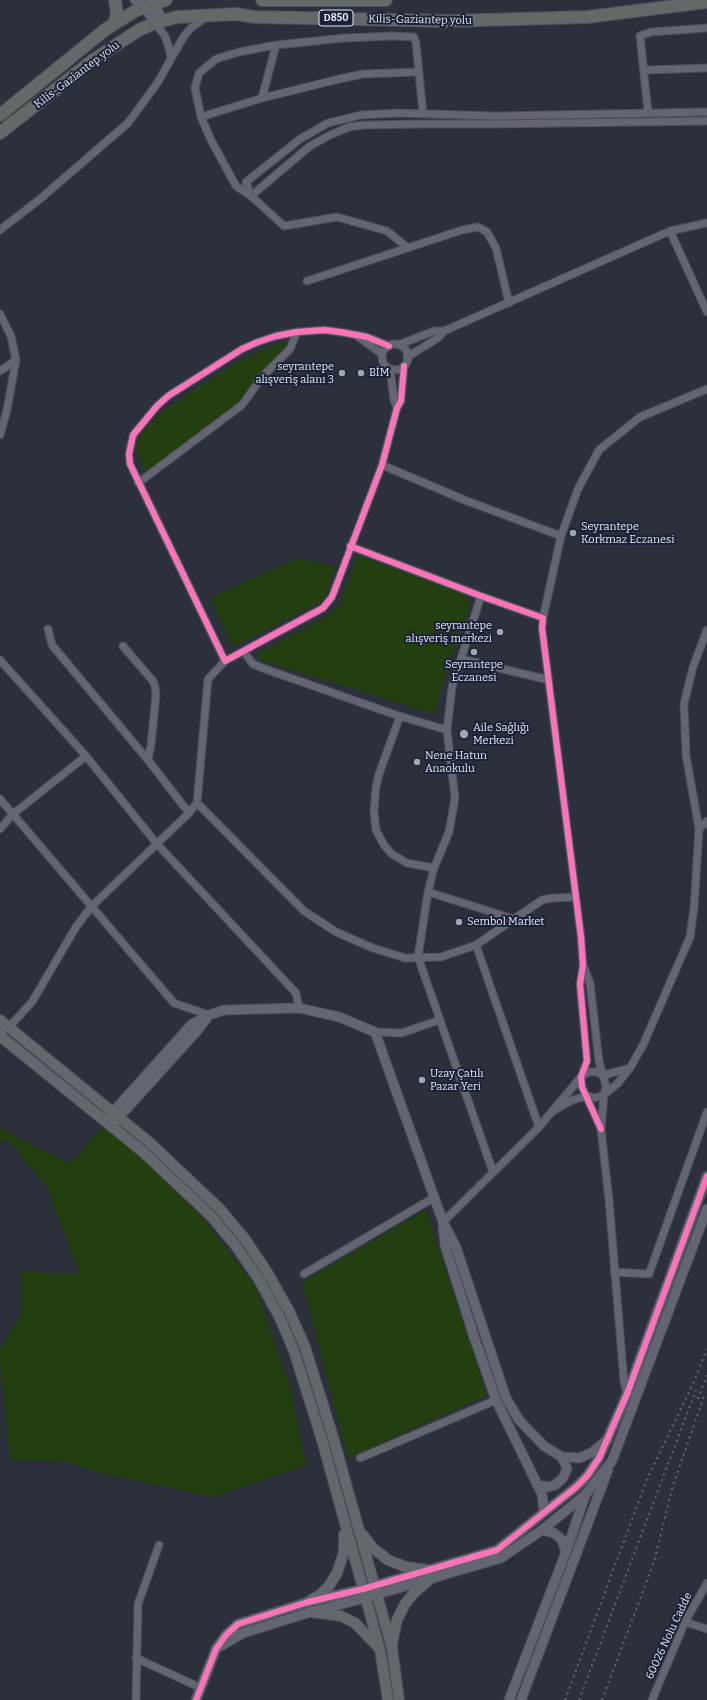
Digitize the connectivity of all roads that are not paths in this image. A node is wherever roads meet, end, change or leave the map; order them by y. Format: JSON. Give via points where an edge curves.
{"nodes":[{"id":1,"x":114,"y":0,"type":"edge"},
{"id":2,"x":166,"y":0,"type":"edge"},
{"id":3,"x":262,"y":0,"type":"edge"},
{"id":4,"x":386,"y":0,"type":"edge"},
{"id":5,"x":707,"y":2,"type":"edge"},
{"id":6,"x":146,"y":3,"type":"edge"},
{"id":7,"x":210,"y":15,"type":"junction"},
{"id":8,"x":159,"y":21,"type":"junction"},
{"id":9,"x":114,"y":24,"type":"junction"},
{"id":10,"x":707,"y":28,"type":"edge"},
{"id":11,"x":276,"y":45,"type":"junction"},
{"id":12,"x":171,"y":58,"type":"junction"},
{"id":13,"x":707,"y":68,"type":"edge"},
{"id":14,"x":644,"y":70,"type":"junction"},
{"id":15,"x":419,"y":72,"type":"junction"},
{"id":16,"x":262,"y":98,"type":"junction"},
{"id":17,"x":648,"y":112,"type":"junction"},
{"id":18,"x":707,"y":112,"type":"edge"},
{"id":19,"x":423,"y":114,"type":"junction"},
{"id":20,"x":0,"y":115,"type":"edge"},
{"id":21,"x":201,"y":117,"type":"junction"},
{"id":22,"x":707,"y":121,"type":"edge"},
{"id":23,"x":0,"y":133,"type":"edge"},
{"id":24,"x":251,"y":196,"type":"junction"},
{"id":25,"x":707,"y":223,"type":"edge"},
{"id":26,"x":0,"y":230,"type":"edge"},
{"id":27,"x":670,"y":231,"type":"junction"},
{"id":28,"x":408,"y":248,"type":"junction"},
{"id":29,"x":307,"y":281,"type":"dead end"},
{"id":30,"x":509,"y":302,"type":"junction"},
{"id":31,"x":707,"y":312,"type":"edge"},
{"id":32,"x":0,"y":314,"type":"edge"},
{"id":33,"x":444,"y":331,"type":"junction"},
{"id":34,"x":297,"y":332,"type":"junction"},
{"id":35,"x":357,"y":336,"type":"junction"},
{"id":36,"x":398,"y":345,"type":"junction"},
{"id":37,"x":389,"y":346,"type":"junction"},
{"id":38,"x":382,"y":354,"type":"junction"},
{"id":39,"x":407,"y":357,"type":"junction"},
{"id":40,"x":16,"y":360,"type":"junction"},
{"id":41,"x":404,"y":366,"type":"junction"},
{"id":42,"x":390,"y":369,"type":"junction"},
{"id":43,"x":0,"y":372,"type":"edge"},
{"id":44,"x":707,"y":389,"type":"edge"},
{"id":45,"x":397,"y":408,"type":"junction"},
{"id":46,"x":0,"y":435,"type":"edge"},
{"id":47,"x":382,"y":465,"type":"junction"},
{"id":48,"x":138,"y":484,"type":"junction"},
{"id":49,"x":561,"y":536,"type":"junction"},
{"id":50,"x":350,"y":546,"type":"junction"},
{"id":51,"x":481,"y":596,"type":"junction"},
{"id":52,"x":543,"y":618,"type":"junction"},
{"id":53,"x":48,"y":628,"type":"dead end"},
{"id":54,"x":707,"y":630,"type":"edge"},
{"id":55,"x":123,"y":646,"type":"dead end"},
{"id":56,"x":244,"y":652,"type":"junction"},
{"id":57,"x":461,"y":659,"type":"junction"},
{"id":58,"x":0,"y":660,"type":"edge"},
{"id":59,"x":224,"y":662,"type":"junction"},
{"id":60,"x":549,"y":680,"type":"junction"},
{"id":61,"x":400,"y":716,"type":"junction"},
{"id":62,"x":447,"y":730,"type":"junction"},
{"id":63,"x":86,"y":756,"type":"junction"},
{"id":64,"x":148,"y":760,"type":"junction"},
{"id":65,"x":0,"y":799,"type":"edge"},
{"id":66,"x":197,"y":803,"type":"junction"},
{"id":67,"x":188,"y":813,"type":"junction"},
{"id":68,"x":13,"y":814,"type":"junction"},
{"id":69,"x":707,"y":821,"type":"edge"},
{"id":70,"x":0,"y":829,"type":"edge"},
{"id":71,"x":700,"y":829,"type":"junction"},
{"id":72,"x":157,"y":844,"type":"junction"},
{"id":73,"x":434,"y":868,"type":"junction"},
{"id":74,"x":428,"y":892,"type":"junction"},
{"id":75,"x":576,"y":897,"type":"junction"},
{"id":76,"x":92,"y":907,"type":"junction"},
{"id":77,"x":514,"y":919,"type":"junction"},
{"id":78,"x":476,"y":945,"type":"junction"},
{"id":79,"x":418,"y":957,"type":"junction"},
{"id":80,"x":583,"y":965,"type":"junction"},
{"id":81,"x":299,"y":1008,"type":"junction"},
{"id":82,"x":209,"y":1015,"type":"junction"},
{"id":83,"x":0,"y":1020,"type":"edge"},
{"id":84,"x":439,"y":1020,"type":"junction"},
{"id":85,"x":9,"y":1027,"type":"junction"},
{"id":86,"x":375,"y":1032,"type":"junction"},
{"id":87,"x":0,"y":1034,"type":"edge"},
{"id":88,"x":630,"y":1068,"type":"junction"},
{"id":89,"x":604,"y":1075,"type":"junction"},
{"id":90,"x":581,"y":1077,"type":"junction"},
{"id":91,"x":604,"y":1095,"type":"junction"},
{"id":92,"x":587,"y":1096,"type":"junction"},
{"id":93,"x":553,"y":1111,"type":"junction"},
{"id":94,"x":707,"y":1112,"type":"edge"},
{"id":95,"x":116,"y":1115,"type":"junction"},
{"id":96,"x":108,"y":1124,"type":"junction"},
{"id":97,"x":539,"y":1126,"type":"junction"},
{"id":98,"x":601,"y":1129,"type":"junction"},
{"id":99,"x":493,"y":1172,"type":"junction"},
{"id":100,"x":707,"y":1176,"type":"edge"},
{"id":101,"x":435,"y":1197,"type":"junction"},
{"id":102,"x":707,"y":1209,"type":"edge"},
{"id":103,"x":443,"y":1222,"type":"junction"},
{"id":104,"x":614,"y":1272,"type":"junction"},
{"id":105,"x":304,"y":1274,"type":"dead end"},
{"id":106,"x":627,"y":1394,"type":"junction"},
{"id":107,"x":496,"y":1400,"type":"junction"},
{"id":108,"x":608,"y":1439,"type":"junction"},
{"id":109,"x":562,"y":1457,"type":"junction"},
{"id":110,"x":360,"y":1458,"type":"dead end"},
{"id":111,"x":599,"y":1458,"type":"junction"},
{"id":112,"x":612,"y":1461,"type":"junction"},
{"id":113,"x":537,"y":1484,"type":"junction"},
{"id":114,"x":585,"y":1496,"type":"junction"},
{"id":115,"x":544,"y":1512,"type":"junction"},
{"id":116,"x":344,"y":1518,"type":"junction"},
{"id":117,"x":359,"y":1529,"type":"junction"},
{"id":118,"x":542,"y":1530,"type":"junction"},
{"id":119,"x":159,"y":1546,"type":"dead end"},
{"id":120,"x":566,"y":1552,"type":"junction"},
{"id":121,"x":428,"y":1575,"type":"junction"},
{"id":122,"x":707,"y":1583,"type":"edge"},
{"id":123,"x":376,"y":1590,"type":"junction"},
{"id":124,"x":364,"y":1593,"type":"junction"},
{"id":125,"x":309,"y":1607,"type":"junction"},
{"id":126,"x":685,"y":1622,"type":"junction"},
{"id":127,"x":707,"y":1629,"type":"edge"},
{"id":128,"x":392,"y":1648,"type":"junction"},
{"id":129,"x":380,"y":1650,"type":"junction"},
{"id":130,"x":136,"y":1658,"type":"junction"},
{"id":131,"x":201,"y":1688,"type":"junction"},
{"id":132,"x":136,"y":1700,"type":"edge"},
{"id":133,"x":196,"y":1700,"type":"edge"},
{"id":134,"x":388,"y":1700,"type":"edge"},
{"id":135,"x":399,"y":1700,"type":"edge"},
{"id":136,"x":509,"y":1700,"type":"edge"},
{"id":137,"x":521,"y":1700,"type":"edge"},
{"id":138,"x":652,"y":1700,"type":"edge"}],
"edges":[{"from":1,"to":9,"type":"highway","via":[[117,14]]},
{"from":2,"to":6,"type":"highway","name":"Kilis-Gaziantep yolu"},
{"from":3,"to":4,"type":"highway","name":"Kilis-Gaziantep yolu","number":"D850"},
{"from":5,"to":7,"type":"highway","name":"Kilis-Gaziantep yolu","number":"D850","via":[[587,17],[448,21]]},
{"from":6,"to":8,"type":"street"},
{"from":6,"to":9,"type":"highway","name":"Kilis-Gaziantep yolu"},
{"from":7,"to":8,"type":"highway","name":"Kilis-Gaziantep yolu","number":"D850"},
{"from":7,"to":12,"type":"street","via":[[192,27]]},
{"from":8,"to":12,"type":"street","via":[[170,48]]},
{"from":8,"to":23,"type":"highway","name":"Kilis-Gaziantep yolu","number":"D850","via":[[139,30],[93,60]]},
{"from":9,"to":20,"type":"highway","name":"Kilis-Gaziantep yolu"},
{"from":10,"to":14,"type":"street","via":[[651,32],[640,36]]},
{"from":11,"to":15,"type":"street","via":[[344,38],[414,37]]},
{"from":11,"to":16,"type":"street"},
{"from":11,"to":21,"type":"street","via":[[216,59],[199,73],[195,88]]},
{"from":12,"to":26,"type":"street","via":[[158,82],[128,123]]},
{"from":13,"to":14,"type":"street"},
{"from":14,"to":17,"type":"street"},
{"from":15,"to":16,"type":"street","via":[[363,74]]},
{"from":15,"to":19,"type":"street"},
{"from":16,"to":21,"type":"street"},
{"from":17,"to":18,"type":"street"},
{"from":17,"to":19,"type":"street","via":[[496,116]]},
{"from":19,"to":24,"type":"street","via":[[361,115],[328,123],[300,139],[246,182]]},
{"from":21,"to":24,"type":"street","via":[[236,186]]},
{"from":22,"to":24,"type":"street","via":[[349,127],[310,146]]},
{"from":24,"to":28,"type":"street","via":[[284,226],[337,217],[387,231]]},
{"from":25,"to":27,"type":"street"},
{"from":27,"to":30,"type":"street"},
{"from":27,"to":31,"type":"street"},
{"from":28,"to":29,"type":"street"},
{"from":28,"to":30,"type":"street","via":[[478,227],[487,232],[496,248]]},
{"from":30,"to":33,"type":"street"},
{"from":32,"to":40,"type":"street","via":[[11,336]]},
{"from":33,"to":36,"type":"street","via":[[434,331]]},
{"from":33,"to":39,"type":"street","via":[[438,338]]},
{"from":34,"to":35,"type":"street","via":[[324,330]]},
{"from":34,"to":48,"type":"street","via":[[290,349],[262,377],[242,405]]},
{"from":34,"to":48,"type":"street","via":[[276,336],[242,349],[182,386],[157,406],[138,427],[130,444],[130,464]]},
{"from":35,"to":37,"type":"street","via":[[367,337]]},
{"from":35,"to":38,"type":"street"},
{"from":36,"to":37,"type":"street"},
{"from":36,"to":39,"type":"street"},
{"from":37,"to":38,"type":"street"},
{"from":38,"to":42,"type":"street","via":[[383,363]]},
{"from":39,"to":41,"type":"street"},
{"from":40,"to":43,"type":"street"},
{"from":40,"to":46,"type":"street"},
{"from":41,"to":42,"type":"street","via":[[398,370]]},
{"from":41,"to":45,"type":"street","via":[[401,401]]},
{"from":42,"to":45,"type":"street"},
{"from":44,"to":49,"type":"street","via":[[640,417],[599,450],[578,489]]},
{"from":45,"to":47,"type":"street"},
{"from":47,"to":49,"type":"street"},
{"from":47,"to":50,"type":"street"},
{"from":48,"to":59,"type":"street"},
{"from":49,"to":52,"type":"street"},
{"from":50,"to":51,"type":"street"},
{"from":50,"to":56,"type":"street","via":[[332,597],[323,608]]},
{"from":51,"to":52,"type":"street"},
{"from":51,"to":57,"type":"street"},
{"from":52,"to":60,"type":"street"},
{"from":53,"to":64,"type":"street","via":[[52,645]]},
{"from":54,"to":71,"type":"street","via":[[693,667],[684,704],[686,755]]},
{"from":55,"to":64,"type":"street","via":[[155,686]]},
{"from":56,"to":59,"type":"street"},
{"from":56,"to":61,"type":"street","via":[[253,664],[265,669]]},
{"from":57,"to":60,"type":"street"},
{"from":57,"to":62,"type":"street","via":[[452,687]]},
{"from":58,"to":63,"type":"street"},
{"from":59,"to":66,"type":"street","via":[[208,679]]},
{"from":60,"to":75,"type":"street"},
{"from":61,"to":62,"type":"street"},
{"from":61,"to":73,"type":"street","via":[[376,787],[376,830],[392,854],[407,863]]},
{"from":62,"to":73,"type":"street","via":[[455,798],[448,832]]},
{"from":63,"to":68,"type":"street"},
{"from":63,"to":72,"type":"street"},
{"from":64,"to":67,"type":"street"},
{"from":65,"to":68,"type":"street"},
{"from":66,"to":67,"type":"street"},
{"from":66,"to":79,"type":"street","via":[[304,911],[336,932],[373,948],[405,958]]},
{"from":67,"to":72,"type":"street"},
{"from":68,"to":70,"type":"street"},
{"from":68,"to":76,"type":"street"},
{"from":69,"to":71,"type":"street"},
{"from":71,"to":88,"type":"street","via":[[690,937],[643,1045]]},
{"from":72,"to":76,"type":"street"},
{"from":72,"to":81,"type":"street","via":[[296,993]]},
{"from":73,"to":74,"type":"street"},
{"from":74,"to":77,"type":"street"},
{"from":74,"to":79,"type":"street"},
{"from":75,"to":77,"type":"street","via":[[542,900]]},
{"from":75,"to":80,"type":"street"},
{"from":76,"to":82,"type":"street","via":[[174,1003]]},
{"from":76,"to":85,"type":"street","via":[[76,927],[32,1002]]},
{"from":77,"to":78,"type":"street"},
{"from":78,"to":79,"type":"street","via":[[441,957]]},
{"from":78,"to":97,"type":"street"},
{"from":79,"to":84,"type":"street"},
{"from":80,"to":89,"type":"street","via":[[590,983],[599,1061]]},
{"from":80,"to":90,"type":"street","via":[[580,984],[587,1061]]},
{"from":81,"to":82,"type":"street","via":[[224,1010]]},
{"from":81,"to":86,"type":"street","via":[[339,1017]]},
{"from":82,"to":95,"type":"street","via":[[197,1031]]},
{"from":83,"to":85,"type":"main road"},
{"from":84,"to":86,"type":"street","via":[[402,1033]]},
{"from":84,"to":99,"type":"street"},
{"from":85,"to":87,"type":"street"},
{"from":85,"to":95,"type":"main road"},
{"from":86,"to":101,"type":"street"},
{"from":87,"to":96,"type":"main road"},
{"from":88,"to":89,"type":"street"},
{"from":88,"to":91,"type":"street"},
{"from":89,"to":90,"type":"street","via":[[588,1072]]},
{"from":89,"to":91,"type":"street"},
{"from":90,"to":92,"type":"street","via":[[582,1087]]},
{"from":90,"to":93,"type":"street"},
{"from":91,"to":92,"type":"street","via":[[595,1098]]},
{"from":91,"to":98,"type":"street"},
{"from":92,"to":93,"type":"street","via":[[572,1100]]},
{"from":92,"to":98,"type":"street"},
{"from":93,"to":97,"type":"street"},
{"from":94,"to":104,"type":"street","via":[[649,1274]]},
{"from":95,"to":96,"type":"street"},
{"from":95,"to":117,"type":"main road","via":[[149,1142],[220,1209],[245,1239],[267,1272],[305,1347]]},
{"from":96,"to":116,"type":"main road","via":[[142,1151],[212,1217],[258,1278],[279,1316],[294,1351]]},
{"from":97,"to":99,"type":"street"},
{"from":98,"to":104,"type":"street"},
{"from":99,"to":103,"type":"street"},
{"from":100,"to":106,"type":"street"},
{"from":101,"to":103,"type":"street"},
{"from":101,"to":105,"type":"street"},
{"from":102,"to":112,"type":"street"},
{"from":103,"to":107,"type":"street","via":[[445,1245]]},
{"from":103,"to":109,"type":"street","via":[[456,1246],[506,1398],[519,1420],[544,1446]]},
{"from":104,"to":106,"type":"street"},
{"from":106,"to":108,"type":"street"},
{"from":107,"to":110,"type":"street"},
{"from":107,"to":113,"type":"street"},
{"from":108,"to":109,"type":"street","via":[[593,1452],[579,1458]]},
{"from":108,"to":111,"type":"street"},
{"from":109,"to":113,"type":"street","via":[[566,1469],[563,1478],[548,1487]]},
{"from":111,"to":114,"type":"street"},
{"from":111,"to":115,"type":"street","via":[[587,1476]]},
{"from":112,"to":114,"type":"street"},
{"from":112,"to":137,"type":"street"},
{"from":113,"to":115,"type":"street","via":[[542,1494]]},
{"from":114,"to":118,"type":"street"},
{"from":114,"to":120,"type":"street"},
{"from":115,"to":121,"type":"street","via":[[497,1550]]},
{"from":116,"to":124,"type":"main road"},
{"from":116,"to":125,"type":"main road","via":[[344,1552],[337,1573],[329,1586]]},
{"from":117,"to":121,"type":"main road","via":[[373,1548],[388,1560]]},
{"from":117,"to":123,"type":"main road"},
{"from":118,"to":120,"type":"street","via":[[554,1533],[562,1540]]},
{"from":118,"to":121,"type":"street","via":[[502,1558]]},
{"from":119,"to":130,"type":"street","via":[[138,1604]]},
{"from":120,"to":136,"type":"street"},
{"from":121,"to":123,"type":"street"},
{"from":121,"to":128,"type":"main road","via":[[405,1604],[397,1620]]},
{"from":122,"to":126,"type":"street","name":"60026 Nolu Cadde"},
{"from":123,"to":124,"type":"street"},
{"from":123,"to":128,"type":"main road"},
{"from":124,"to":125,"type":"street"},
{"from":124,"to":129,"type":"main road"},
{"from":125,"to":129,"type":"main road","via":[[341,1616],[355,1623]]},
{"from":125,"to":131,"type":"street","via":[[243,1633],[216,1649]]},
{"from":126,"to":127,"type":"street"},
{"from":126,"to":138,"type":"street","name":"60026 Nolu Cadde"},
{"from":128,"to":135,"type":"main road"},
{"from":129,"to":134,"type":"main road"},
{"from":130,"to":131,"type":"street"},
{"from":130,"to":132,"type":"street"},
{"from":131,"to":133,"type":"street"}]}
